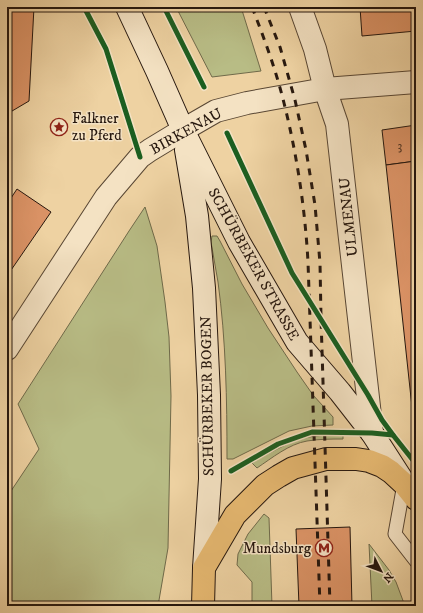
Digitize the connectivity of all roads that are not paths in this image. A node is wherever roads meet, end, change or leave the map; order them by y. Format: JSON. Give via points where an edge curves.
{"nodes":[{"id":1,"x":128,"y":7,"type":"edge"},
{"id":2,"x":300,"y":7,"type":"edge"},
{"id":3,"x":416,"y":82,"type":"edge"},
{"id":4,"x":325,"y":89,"type":"junction"},
{"id":5,"x":183,"y":130,"type":"junction"},
{"id":6,"x":7,"y":349,"type":"edge"},
{"id":7,"x":372,"y":433,"type":"junction"},
{"id":8,"x":410,"y":491,"type":"edge"},
{"id":9,"x":416,"y":561,"type":"edge"},
{"id":10,"x":204,"y":568,"type":"junction"},
{"id":11,"x":203,"y":606,"type":"edge"}],
"edges":[{"from":1,"to":5,"type":"main road","name":"SCHÜRBEKER STRASSE"},
{"from":2,"to":4,"type":"main road","name":"ULMENAU","via":[[315,49]]},
{"from":3,"to":4,"type":"main road","name":"BIRKENAU"},
{"from":4,"to":5,"type":"main road","name":"BIRKENAU","via":[[216,111]]},
{"from":4,"to":7,"type":"main road","name":"ULMENAU","via":[[337,124]]},
{"from":5,"to":6,"type":"main road","name":"BIRKENAU","via":[[140,157],[106,196]]},
{"from":5,"to":7,"type":"main road","name":"SCHÜRBEKER STRASSE","via":[[239,242],[297,342]]},
{"from":5,"to":10,"type":"main road","name":"SCHÜRBEKER BOGEN","via":[[197,216],[210,395],[210,479]]},
{"from":7,"to":8,"type":"main road","name":"SCHÜRBEKER STRASSE"},
{"from":8,"to":9,"type":"lane","via":[[395,534]]},
{"from":8,"to":10,"type":"main road","name":"SCHÜRBEKER BOGEN","via":[[382,466],[369,461],[326,459],[293,468],[265,485],[236,515]]},
{"from":10,"to":11,"type":"main road","name":"SCHÜRBEKER BOGEN"}]}
